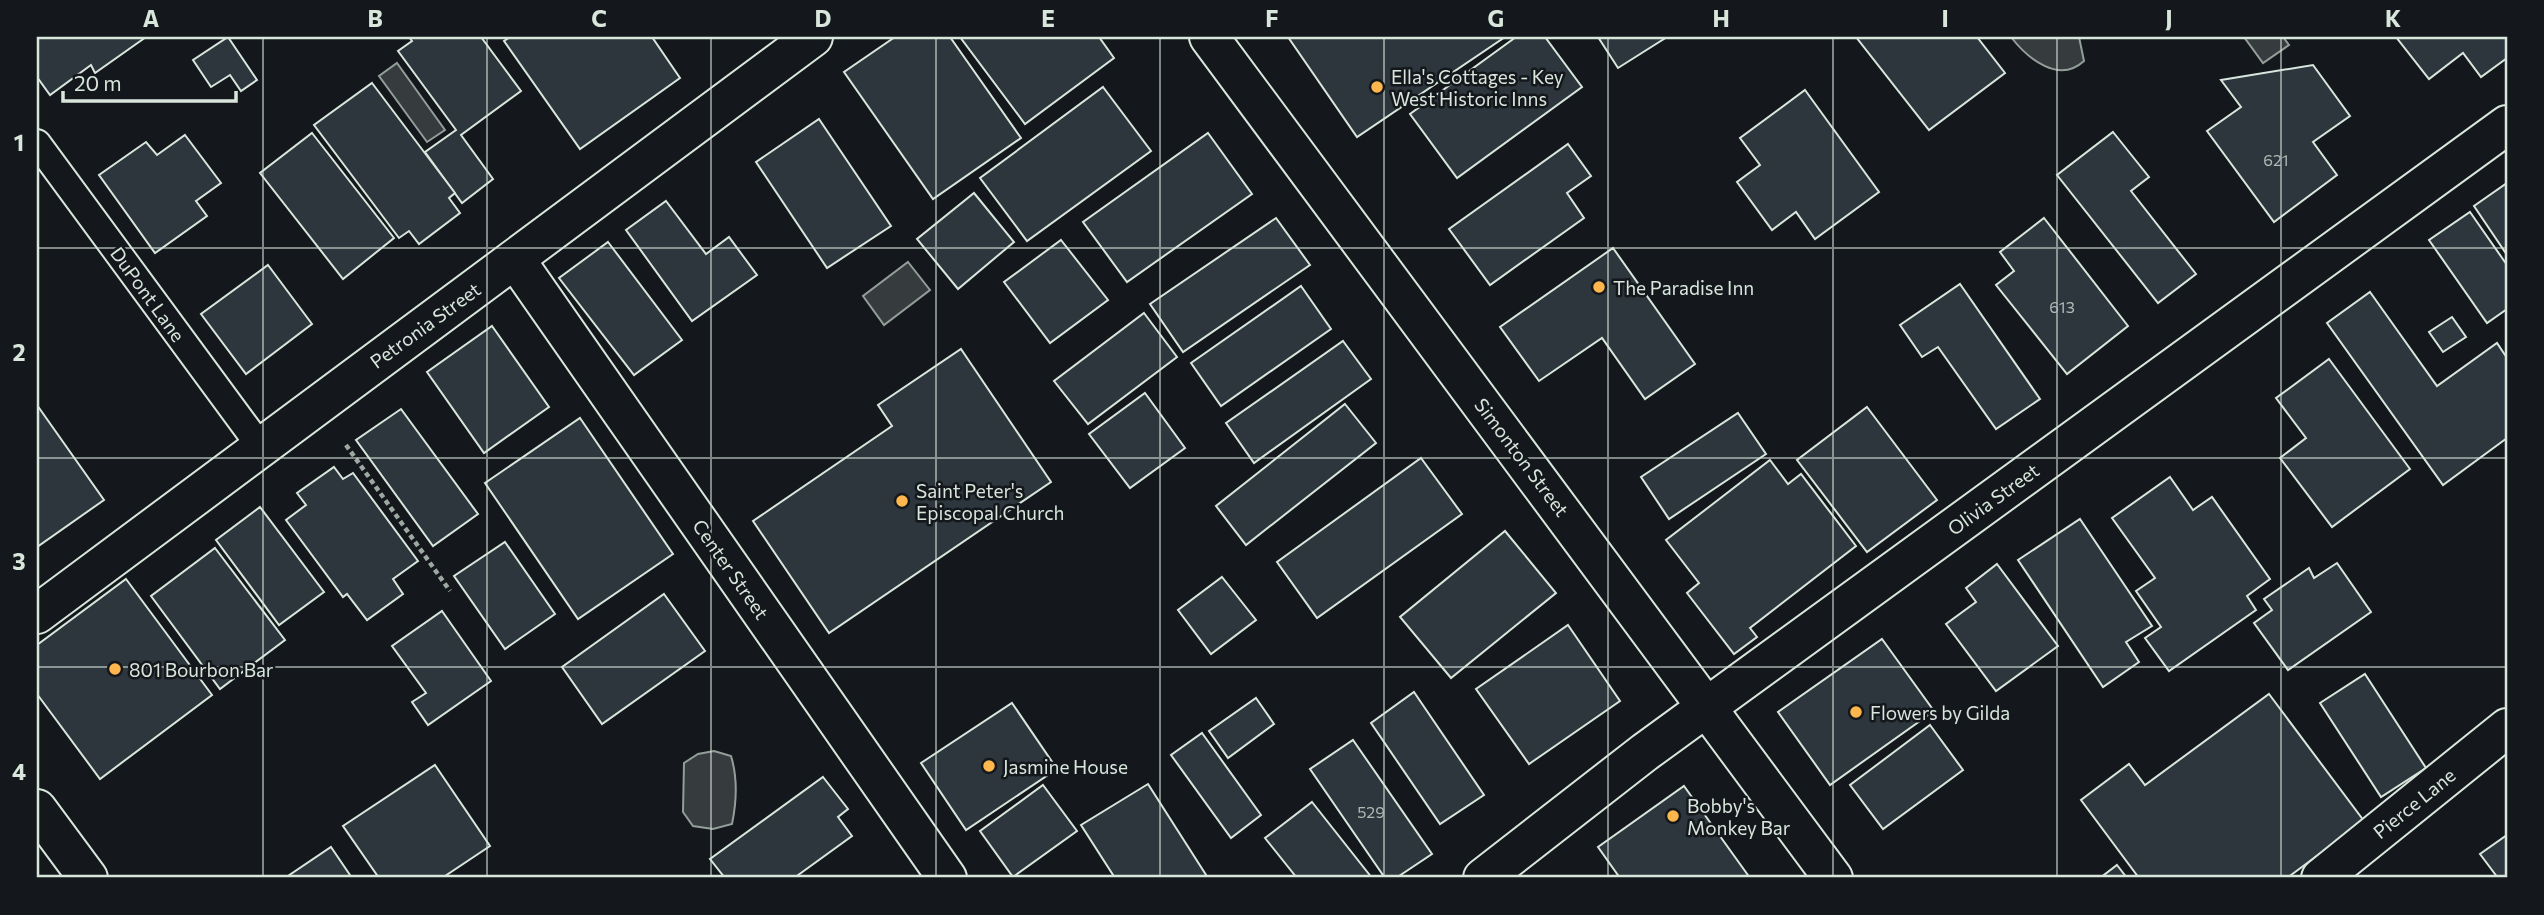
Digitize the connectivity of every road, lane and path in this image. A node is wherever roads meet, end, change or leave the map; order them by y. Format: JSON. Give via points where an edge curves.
{"nodes":[{"id":1,"x":813,"y":37,"type":"edge"},
{"id":2,"x":1209,"y":37,"type":"edge"},
{"id":3,"x":2507,"y":125,"type":"edge"},
{"id":4,"x":37,"y":143,"type":"edge"},
{"id":5,"x":515,"y":259,"type":"junction"},
{"id":6,"x":317,"y":405,"type":"junction"},
{"id":7,"x":260,"y":446,"type":"junction"},
{"id":8,"x":450,"y":591,"type":"dead end"},
{"id":9,"x":37,"y":614,"type":"edge"},
{"id":10,"x":1708,"y":707,"type":"junction"},
{"id":11,"x":2507,"y":728,"type":"edge"},
{"id":12,"x":37,"y":809,"type":"edge"},
{"id":13,"x":88,"y":878,"type":"edge"},
{"id":14,"x":947,"y":878,"type":"edge"},
{"id":15,"x":1483,"y":878,"type":"edge"},
{"id":16,"x":1833,"y":878,"type":"edge"},
{"id":17,"x":2321,"y":878,"type":"edge"}],
"edges":[{"from":1,"to":5,"type":"street","name":"Petronia Street"},
{"from":2,"to":10,"type":"street","name":"Simonton Street"},
{"from":3,"to":10,"type":"street","name":"Olivia Street"},
{"from":4,"to":7,"type":"lane","name":"DuPont Lane"},
{"from":5,"to":6,"type":"street","name":"Petronia Street"},
{"from":5,"to":14,"type":"street","name":"Center Street"},
{"from":6,"to":7,"type":"street","name":"Petronia Street"},
{"from":6,"to":8,"type":"path"},
{"from":7,"to":9,"type":"street","name":"Petronia Street"},
{"from":10,"to":15,"type":"street","name":"Olivia Street"},
{"from":10,"to":16,"type":"street","name":"Simonton Street"},
{"from":11,"to":17,"type":"street","name":"Pierce Lane"},
{"from":12,"to":13,"type":"street"}]}
